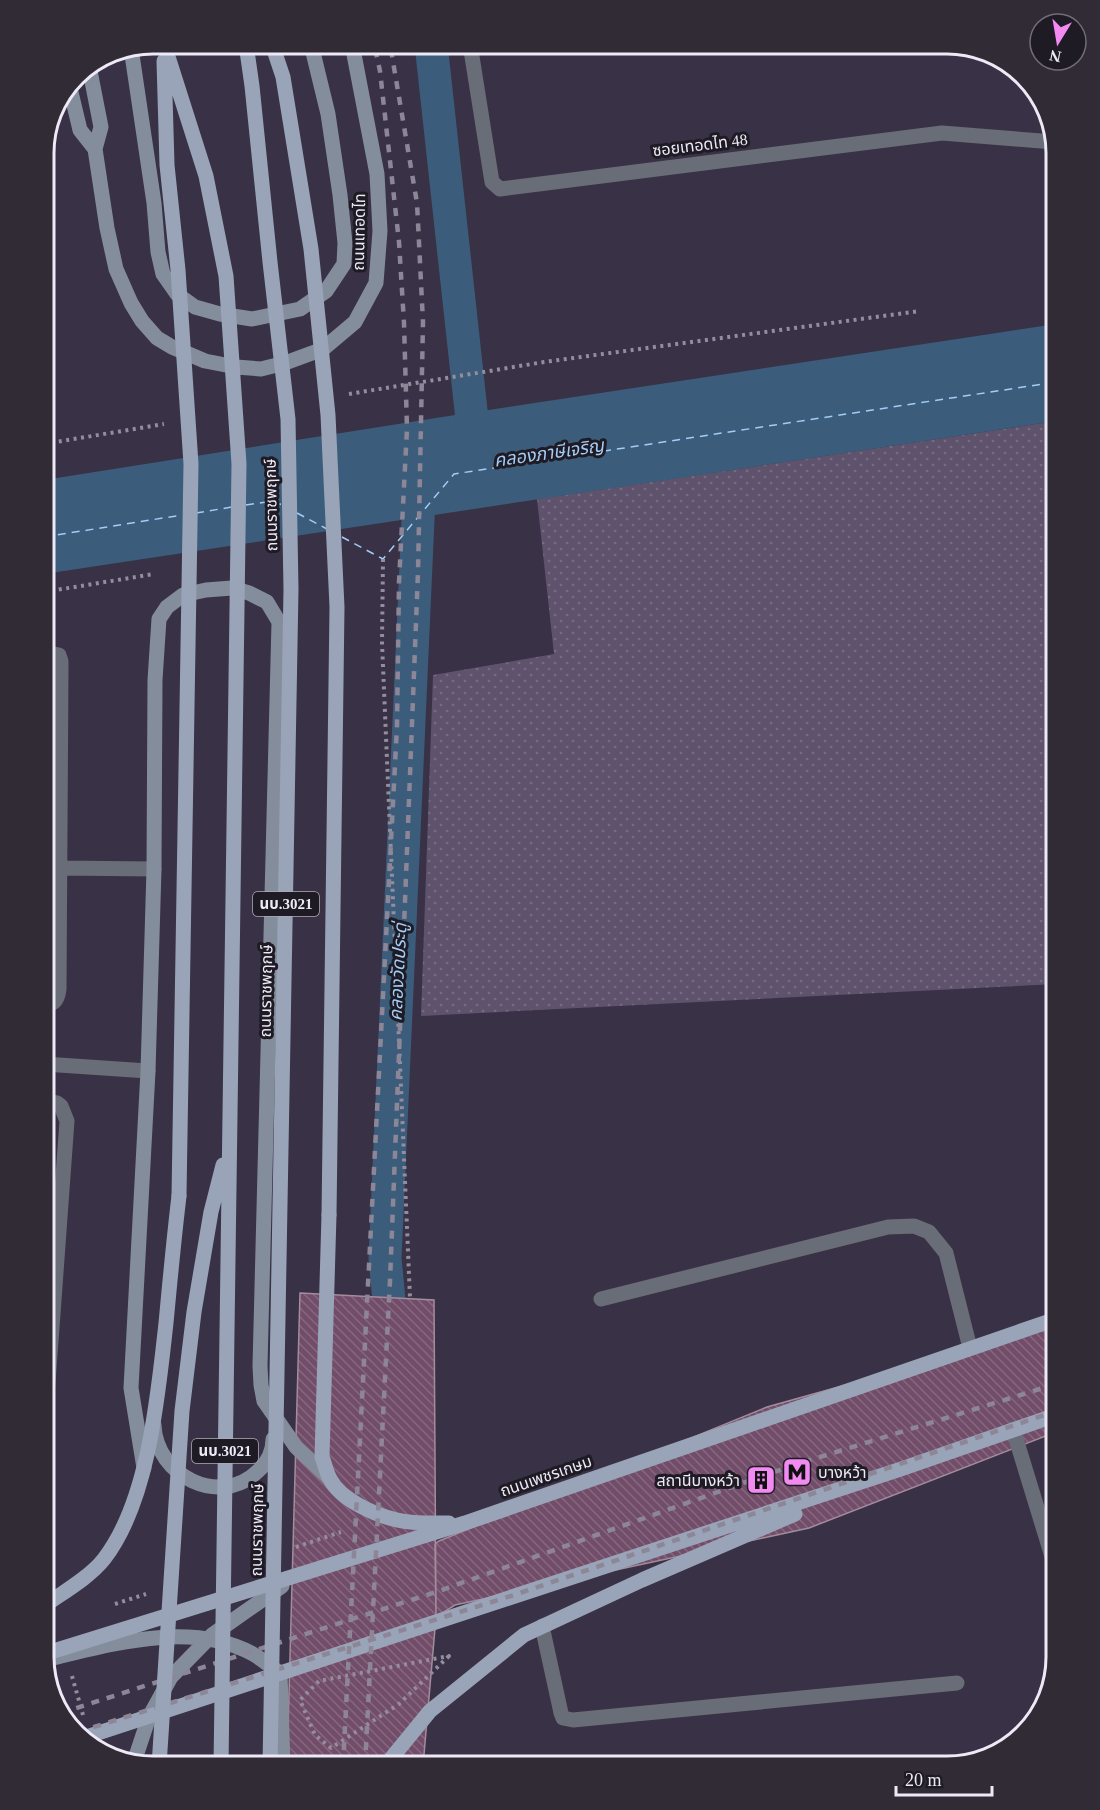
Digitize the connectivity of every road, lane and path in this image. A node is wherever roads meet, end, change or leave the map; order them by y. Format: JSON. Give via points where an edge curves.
{"nodes":[{"id":1,"x":164,"y":54,"type":"edge"},
{"id":2,"x":167,"y":54,"type":"edge"},
{"id":3,"x":247,"y":54,"type":"edge"},
{"id":4,"x":275,"y":54,"type":"edge"},
{"id":5,"x":313,"y":54,"type":"edge"},
{"id":6,"x":354,"y":54,"type":"edge"},
{"id":7,"x":472,"y":54,"type":"edge"},
{"id":8,"x":132,"y":57,"type":"edge"},
{"id":9,"x":91,"y":77,"type":"edge"},
{"id":10,"x":72,"y":96,"type":"edge"},
{"id":11,"x":1045,"y":141,"type":"edge"},
{"id":12,"x":95,"y":148,"type":"junction"},
{"id":13,"x":920,"y":310,"type":"dead end"},
{"id":14,"x":399,"y":386,"type":"dead end"},
{"id":15,"x":382,"y":559,"type":"dead end"},
{"id":16,"x":154,"y":574,"type":"dead end"},
{"id":17,"x":54,"y":590,"type":"edge"},
{"id":18,"x":54,"y":653,"type":"edge"},
{"id":19,"x":60,"y":868,"type":"junction"},
{"id":20,"x":154,"y":869,"type":"junction"},
{"id":21,"x":54,"y":1002,"type":"edge"},
{"id":22,"x":54,"y":1065,"type":"edge"},
{"id":23,"x":148,"y":1071,"type":"junction"},
{"id":24,"x":54,"y":1103,"type":"edge"},
{"id":25,"x":230,"y":1136,"type":"junction"},
{"id":26,"x":410,"y":1298,"type":"dead end"},
{"id":27,"x":601,"y":1299,"type":"dead end"},
{"id":28,"x":54,"y":1300,"type":"edge"},
{"id":29,"x":1046,"y":1322,"type":"edge"},
{"id":30,"x":970,"y":1348,"type":"junction"},
{"id":31,"x":264,"y":1401,"type":"junction"},
{"id":32,"x":154,"y":1414,"type":"junction"},
{"id":33,"x":1046,"y":1418,"type":"edge"},
{"id":34,"x":1012,"y":1429,"type":"junction"},
{"id":35,"x":144,"y":1468,"type":"junction"},
{"id":36,"x":901,"y":1469,"type":"junction"},
{"id":37,"x":330,"y":1479,"type":"junction"},
{"id":38,"x":465,"y":1523,"type":"junction"},
{"id":39,"x":1046,"y":1537,"type":"edge"},
{"id":40,"x":296,"y":1576,"type":"junction"},
{"id":41,"x":54,"y":1599,"type":"edge"},
{"id":42,"x":542,"y":1626,"type":"junction"},
{"id":43,"x":207,"y":1640,"type":"junction"},
{"id":44,"x":54,"y":1651,"type":"edge"},
{"id":45,"x":449,"y":1656,"type":"joint"},
{"id":46,"x":54,"y":1658,"type":"edge"},
{"id":47,"x":71,"y":1672,"type":"dead end"},
{"id":48,"x":280,"y":1672,"type":"junction"},
{"id":49,"x":957,"y":1683,"type":"dead end"},
{"id":50,"x":83,"y":1716,"type":"dead end"},
{"id":51,"x":149,"y":1717,"type":"junction"},
{"id":52,"x":93,"y":1735,"type":"edge"},
{"id":53,"x":137,"y":1754,"type":"edge"},
{"id":54,"x":160,"y":1756,"type":"edge"},
{"id":55,"x":221,"y":1756,"type":"edge"},
{"id":56,"x":270,"y":1756,"type":"edge"},
{"id":57,"x":283,"y":1756,"type":"edge"},
{"id":58,"x":393,"y":1756,"type":"edge"}],
"edges":[{"from":1,"to":32,"type":"main road","bridge":true,"via":[[167,165],[191,464],[179,1196]]},
{"from":2,"to":25,"type":"main road","name":"ถนนราชพฤกษ์","number":"นบ.3021","bridge":true,"via":[[206,176],[226,276],[239,464]]},
{"from":3,"to":56,"type":"main road","name":"ถนนราชพฤกษ์","number":"นบ.3021","bridge":true,"via":[[288,419],[291,578]]},
{"from":4,"to":37,"type":"main road","bridge":true,"via":[[283,76],[311,249],[328,415],[336,607],[329,1215],[322,1457]]},
{"from":5,"to":8,"type":"main road","via":[[337,172],[344,264],[326,291],[300,309],[252,319],[195,307],[177,294],[163,274]]},
{"from":6,"to":12,"type":"main road","name":"ถนนเทอดไท","via":[[377,174],[380,231],[376,283],[354,322],[323,349],[285,363],[261,369],[205,361],[156,338],[131,303],[116,269]]},
{"from":7,"to":11,"type":"street","name":"ซอยเทอดไท 48","via":[[492,182],[500,189],[942,133]]},
{"from":9,"to":12,"type":"main road","name":"ถนนเทอดไท","via":[[101,127]]},
{"from":10,"to":12,"type":"main road","name":"ถนนเทอดไท","via":[[80,130]]},
{"from":13,"to":14,"type":"path"},
{"from":15,"to":26,"type":"path","via":[[382,643]]},
{"from":16,"to":17,"type":"path"},
{"from":18,"to":19,"type":"street","via":[[61,661]]},
{"from":19,"to":20,"type":"street"},
{"from":19,"to":21,"type":"street","via":[[58,994]]},
{"from":20,"to":23,"type":"main road"},
{"from":20,"to":31,"type":"main road","via":[[159,619],[167,606],[183,595],[232,588],[249,593],[267,602],[279,622],[260,1366]]},
{"from":22,"to":23,"type":"street"},
{"from":23,"to":35,"type":"main road","via":[[130,1388]]},
{"from":24,"to":28,"type":"street","via":[[61,1106],[67,1121]]},
{"from":25,"to":54,"type":"main road","bridge":true,"via":[[194,1312],[182,1411]]},
{"from":25,"to":55,"type":"main road","name":"ถนนราชพฤกษ์","number":"นบ.3021","bridge":true},
{"from":27,"to":30,"type":"street","via":[[888,1227],[914,1226],[929,1232],[946,1253]]},
{"from":29,"to":30,"type":"main road","name":"ถนนเพชรเกษม"},
{"from":30,"to":38,"type":"main road","name":"ถนนเพชรเกษม"},
{"from":31,"to":32,"type":"main road","via":[[274,1430],[273,1448],[265,1466],[249,1480],[232,1486],[207,1487],[186,1479],[157,1445]]},
{"from":31,"to":37,"type":"main road","via":[[296,1447]]},
{"from":32,"to":35,"type":"main road"},
{"from":33,"to":34,"type":"main road"},
{"from":34,"to":36,"type":"main road"},
{"from":34,"to":39,"type":"street"},
{"from":35,"to":41,"type":"main road","via":[[132,1509],[103,1560]]},
{"from":36,"to":42,"type":"main road"},
{"from":36,"to":48,"type":"main road"},
{"from":37,"to":38,"type":"main road","via":[[349,1500],[397,1520]]},
{"from":38,"to":40,"type":"main road","name":"ถนนเพชรเกษม"},
{"from":40,"to":43,"type":"main road"},
{"from":40,"to":44,"type":"main road","name":"ถนนเพชรเกษม"},
{"from":42,"to":49,"type":"street","via":[[563,1719]]},
{"from":42,"to":58,"type":"main road","via":[[524,1635],[430,1711]]},
{"from":43,"to":46,"type":"main road","via":[[129,1640]]},
{"from":43,"to":48,"type":"main road","via":[[253,1654]]},
{"from":43,"to":51,"type":"main road","via":[[171,1677]]},
{"from":45,"to":45,"type":"path","via":[[399,1704],[331,1748],[315,1735],[300,1700],[319,1681]]},
{"from":47,"to":50,"type":"path"},
{"from":48,"to":51,"type":"main road"},
{"from":48,"to":57,"type":"main road"},
{"from":51,"to":52,"type":"main road"},
{"from":51,"to":53,"type":"main road"}]}
